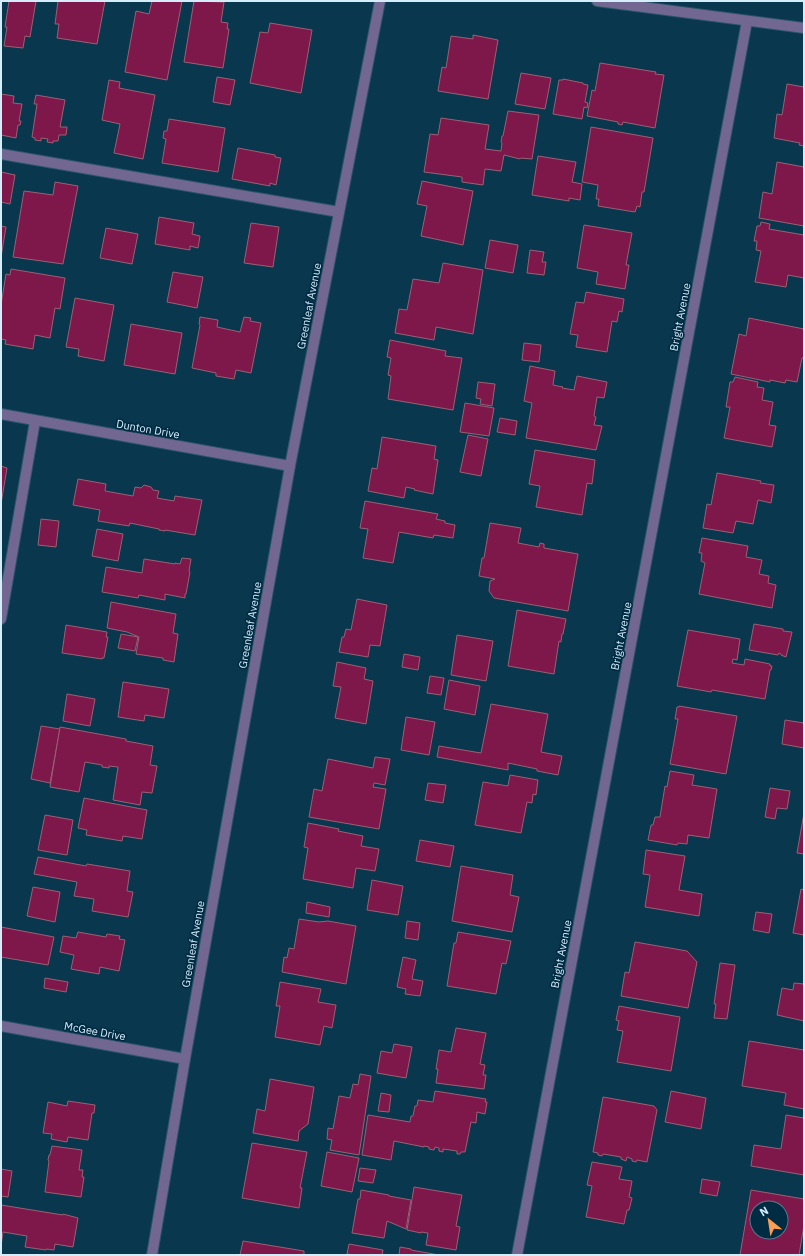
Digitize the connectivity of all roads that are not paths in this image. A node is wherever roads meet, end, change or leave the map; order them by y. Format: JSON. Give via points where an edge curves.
{"nodes":[{"id":1,"x":380,"y":1,"type":"edge"},
{"id":2,"x":597,"y":1,"type":"edge"},
{"id":3,"x":748,"y":21,"type":"junction"},
{"id":4,"x":804,"y":28,"type":"edge"},
{"id":5,"x":1,"y":154,"type":"edge"},
{"id":6,"x":339,"y":212,"type":"junction"},
{"id":7,"x":1,"y":414,"type":"edge"},
{"id":8,"x":35,"y":420,"type":"junction"},
{"id":9,"x":290,"y":466,"type":"junction"},
{"id":10,"x":1,"y":619,"type":"edge"},
{"id":11,"x":1,"y":1026,"type":"edge"},
{"id":12,"x":185,"y":1059,"type":"junction"},
{"id":13,"x":152,"y":1255,"type":"edge"},
{"id":14,"x":517,"y":1255,"type":"edge"}],
"edges":[{"from":1,"to":6,"type":"street","name":"Greenleaf Avenue"},
{"from":2,"to":3,"type":"street"},
{"from":3,"to":4,"type":"street"},
{"from":3,"to":14,"type":"street","name":"Bright Avenue"},
{"from":5,"to":6,"type":"street"},
{"from":6,"to":9,"type":"street","name":"Greenleaf Avenue"},
{"from":7,"to":8,"type":"street","name":"Dunton Drive"},
{"from":8,"to":9,"type":"street","name":"Dunton Drive"},
{"from":8,"to":10,"type":"street"},
{"from":9,"to":12,"type":"street","name":"Greenleaf Avenue"},
{"from":11,"to":12,"type":"street","name":"McGee Drive"},
{"from":12,"to":13,"type":"street","name":"Greenleaf Avenue"}]}
